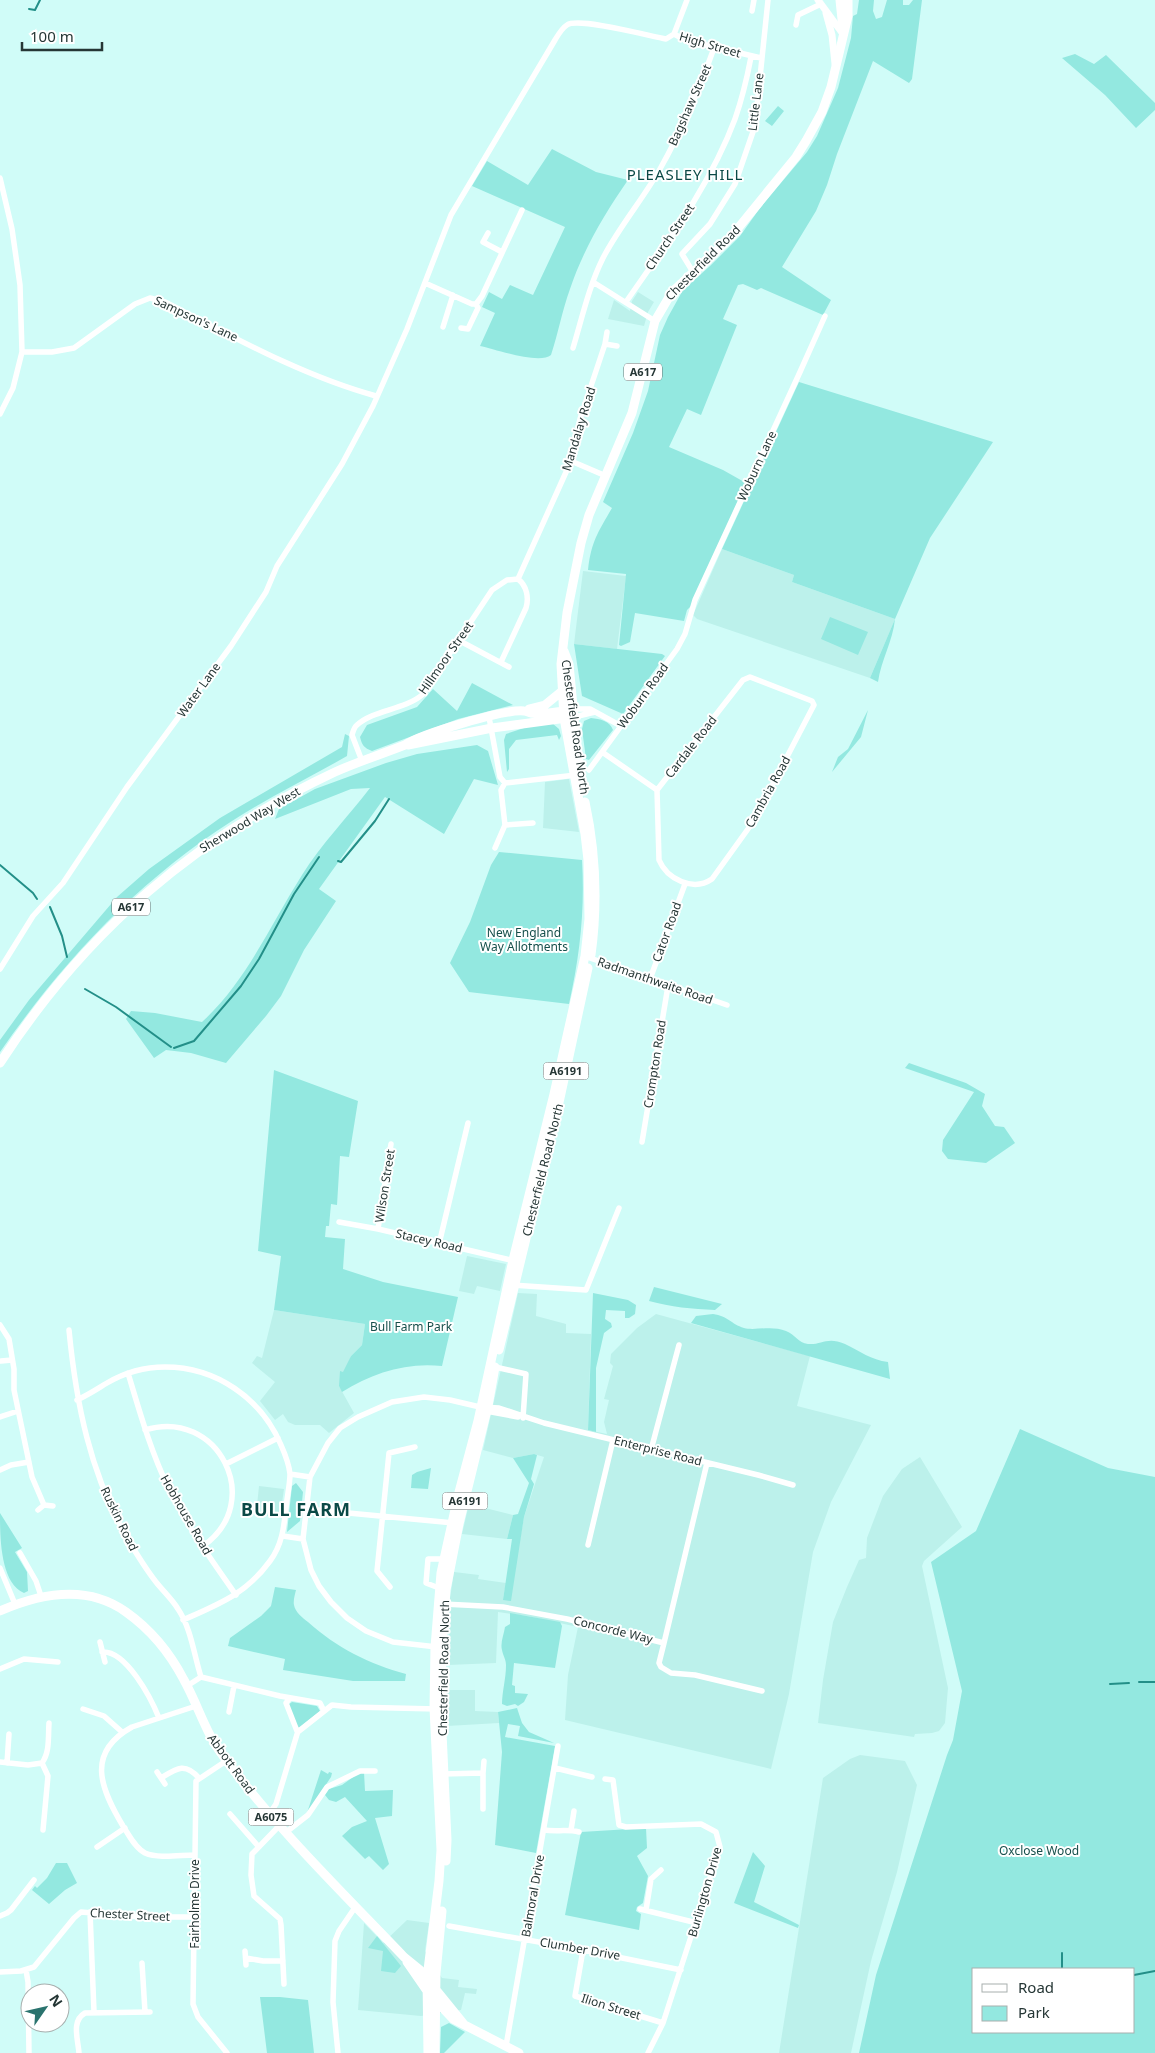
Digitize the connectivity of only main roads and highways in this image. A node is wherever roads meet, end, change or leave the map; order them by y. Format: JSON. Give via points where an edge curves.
{"nodes":[{"id":1,"x":840,"y":0,"type":"edge"},
{"id":2,"x":848,"y":0,"type":"edge"},
{"id":3,"x":843,"y":34,"type":"junction"},
{"id":4,"x":563,"y":648,"type":"junction"},
{"id":5,"x":561,"y":692,"type":"junction"},
{"id":6,"x":524,"y":711,"type":"junction"},
{"id":7,"x":574,"y":713,"type":"junction"},
{"id":8,"x":563,"y":715,"type":"junction"},
{"id":9,"x":405,"y":745,"type":"junction"},
{"id":10,"x":577,"y":775,"type":"junction"},
{"id":11,"x":0,"y":1063,"type":"edge"},
{"id":12,"x":511,"y":1285,"type":"junction"},
{"id":13,"x":485,"y":1409,"type":"junction"},
{"id":14,"x":455,"y":1524,"type":"junction"},
{"id":15,"x":441,"y":1603,"type":"junction"},
{"id":16,"x":0,"y":1611,"type":"edge"},
{"id":17,"x":441,"y":1774,"type":"junction"},
{"id":18,"x":431,"y":1953,"type":"junction"},
{"id":19,"x":408,"y":1959,"type":"junction"},
{"id":20,"x":427,"y":1978,"type":"junction"},
{"id":21,"x":431,"y":1989,"type":"junction"},
{"id":22,"x":436,"y":2001,"type":"junction"},
{"id":23,"x":453,"y":2018,"type":"junction"},
{"id":24,"x":463,"y":2022,"type":"junction"},
{"id":25,"x":435,"y":2027,"type":"junction"},
{"id":26,"x":428,"y":2053,"type":"edge"},
{"id":27,"x":435,"y":2053,"type":"edge"},
{"id":28,"x":519,"y":2053,"type":"edge"}],
"edges":[{"from":1,"to":3,"type":"main road","number":"A617"},
{"from":2,"to":3,"type":"main road","number":"A617"},
{"from":3,"to":4,"type":"main road","name":"Chesterfield Road","number":"A617","via":[[836,70],[822,112],[796,157],[730,238],[669,296],[655,321],[632,413],[581,542]]},
{"from":4,"to":5,"type":"main road","name":"Chesterfield Road North","number":"A617"},
{"from":4,"to":7,"type":"main road","name":"Chesterfield Road North","number":"A617","via":[[569,664]]},
{"from":5,"to":6,"type":"main road","number":"A617","via":[[545,705]]},
{"from":5,"to":8,"type":"main road","name":"Chesterfield Road North","number":"A617"},
{"from":6,"to":8,"type":"main road","name":"Sherwood Way West","number":"A617"},
{"from":6,"to":9,"type":"main road","name":"Sherwood Way West","number":"A617","via":[[489,717],[413,739]]},
{"from":7,"to":8,"type":"main road","name":"Sherwood Way West","number":"A617"},
{"from":7,"to":10,"type":"main road","name":"Chesterfield Road North","number":"A6191"},
{"from":8,"to":9,"type":"main road","name":"Sherwood Way West","number":"A617"},
{"from":8,"to":10,"type":"main road","name":"Chesterfield Road North","number":"A6191"},
{"from":9,"to":11,"type":"main road","name":"Sherwood Way West","number":"A617","via":[[336,772],[266,808],[208,843],[159,881],[113,923],[52,989]]},
{"from":10,"to":12,"type":"main road","name":"Chesterfield Road North","number":"A6191","via":[[594,856],[595,920],[568,1049]]},
{"from":12,"to":13,"type":"main road","name":"Chesterfield Road North","number":"A6191"},
{"from":12,"to":13,"type":"main road","name":"Chesterfield Road North","number":"A6191"},
{"from":13,"to":14,"type":"main road","name":"Chesterfield Road North","number":"A6191"},
{"from":14,"to":15,"type":"main road","name":"Chesterfield Road North","number":"A6191"},
{"from":14,"to":15,"type":"main road","name":"Chesterfield Road North","number":"A6191","via":[[443,1558],[439,1588]]},
{"from":15,"to":17,"type":"main road","name":"Chesterfield Road North","number":"A6191","via":[[438,1710]]},
{"from":16,"to":19,"type":"main road","name":"Abbott Road","number":"A6075","via":[[41,1596],[70,1593],[93,1596],[125,1611],[143,1625],[166,1650],[187,1686],[212,1741],[226,1761],[282,1830]]},
{"from":17,"to":18,"type":"main road","name":"Chesterfield Road North","number":"A6191","via":[[439,1889]]},
{"from":17,"to":21,"type":"main road","name":"Chesterfield Road North","number":"A6191","via":[[447,1840],[446,1882]]},
{"from":18,"to":19,"type":"main road","via":[[423,1963]]},
{"from":18,"to":20,"type":"main road","name":"Chesterfield Road North","number":"A6191"},
{"from":19,"to":20,"type":"main road","name":"Abbott Road","number":"A6075"},
{"from":19,"to":21,"type":"main road","name":"Abbott Road","number":"A6075"},
{"from":20,"to":21,"type":"main road","number":"A6075"},
{"from":21,"to":22,"type":"main road","number":"A6191"},
{"from":21,"to":24,"type":"main road","number":"A6075"},
{"from":21,"to":26,"type":"main road","number":"A6191"},
{"from":22,"to":23,"type":"main road","number":"A6075"},
{"from":22,"to":25,"type":"main road","number":"A6191"},
{"from":23,"to":24,"type":"main road","number":"A6075"},
{"from":23,"to":25,"type":"main road","via":[[444,2019]]},
{"from":24,"to":28,"type":"main road","number":"A6075"},
{"from":25,"to":27,"type":"main road","number":"A6191"}]}
